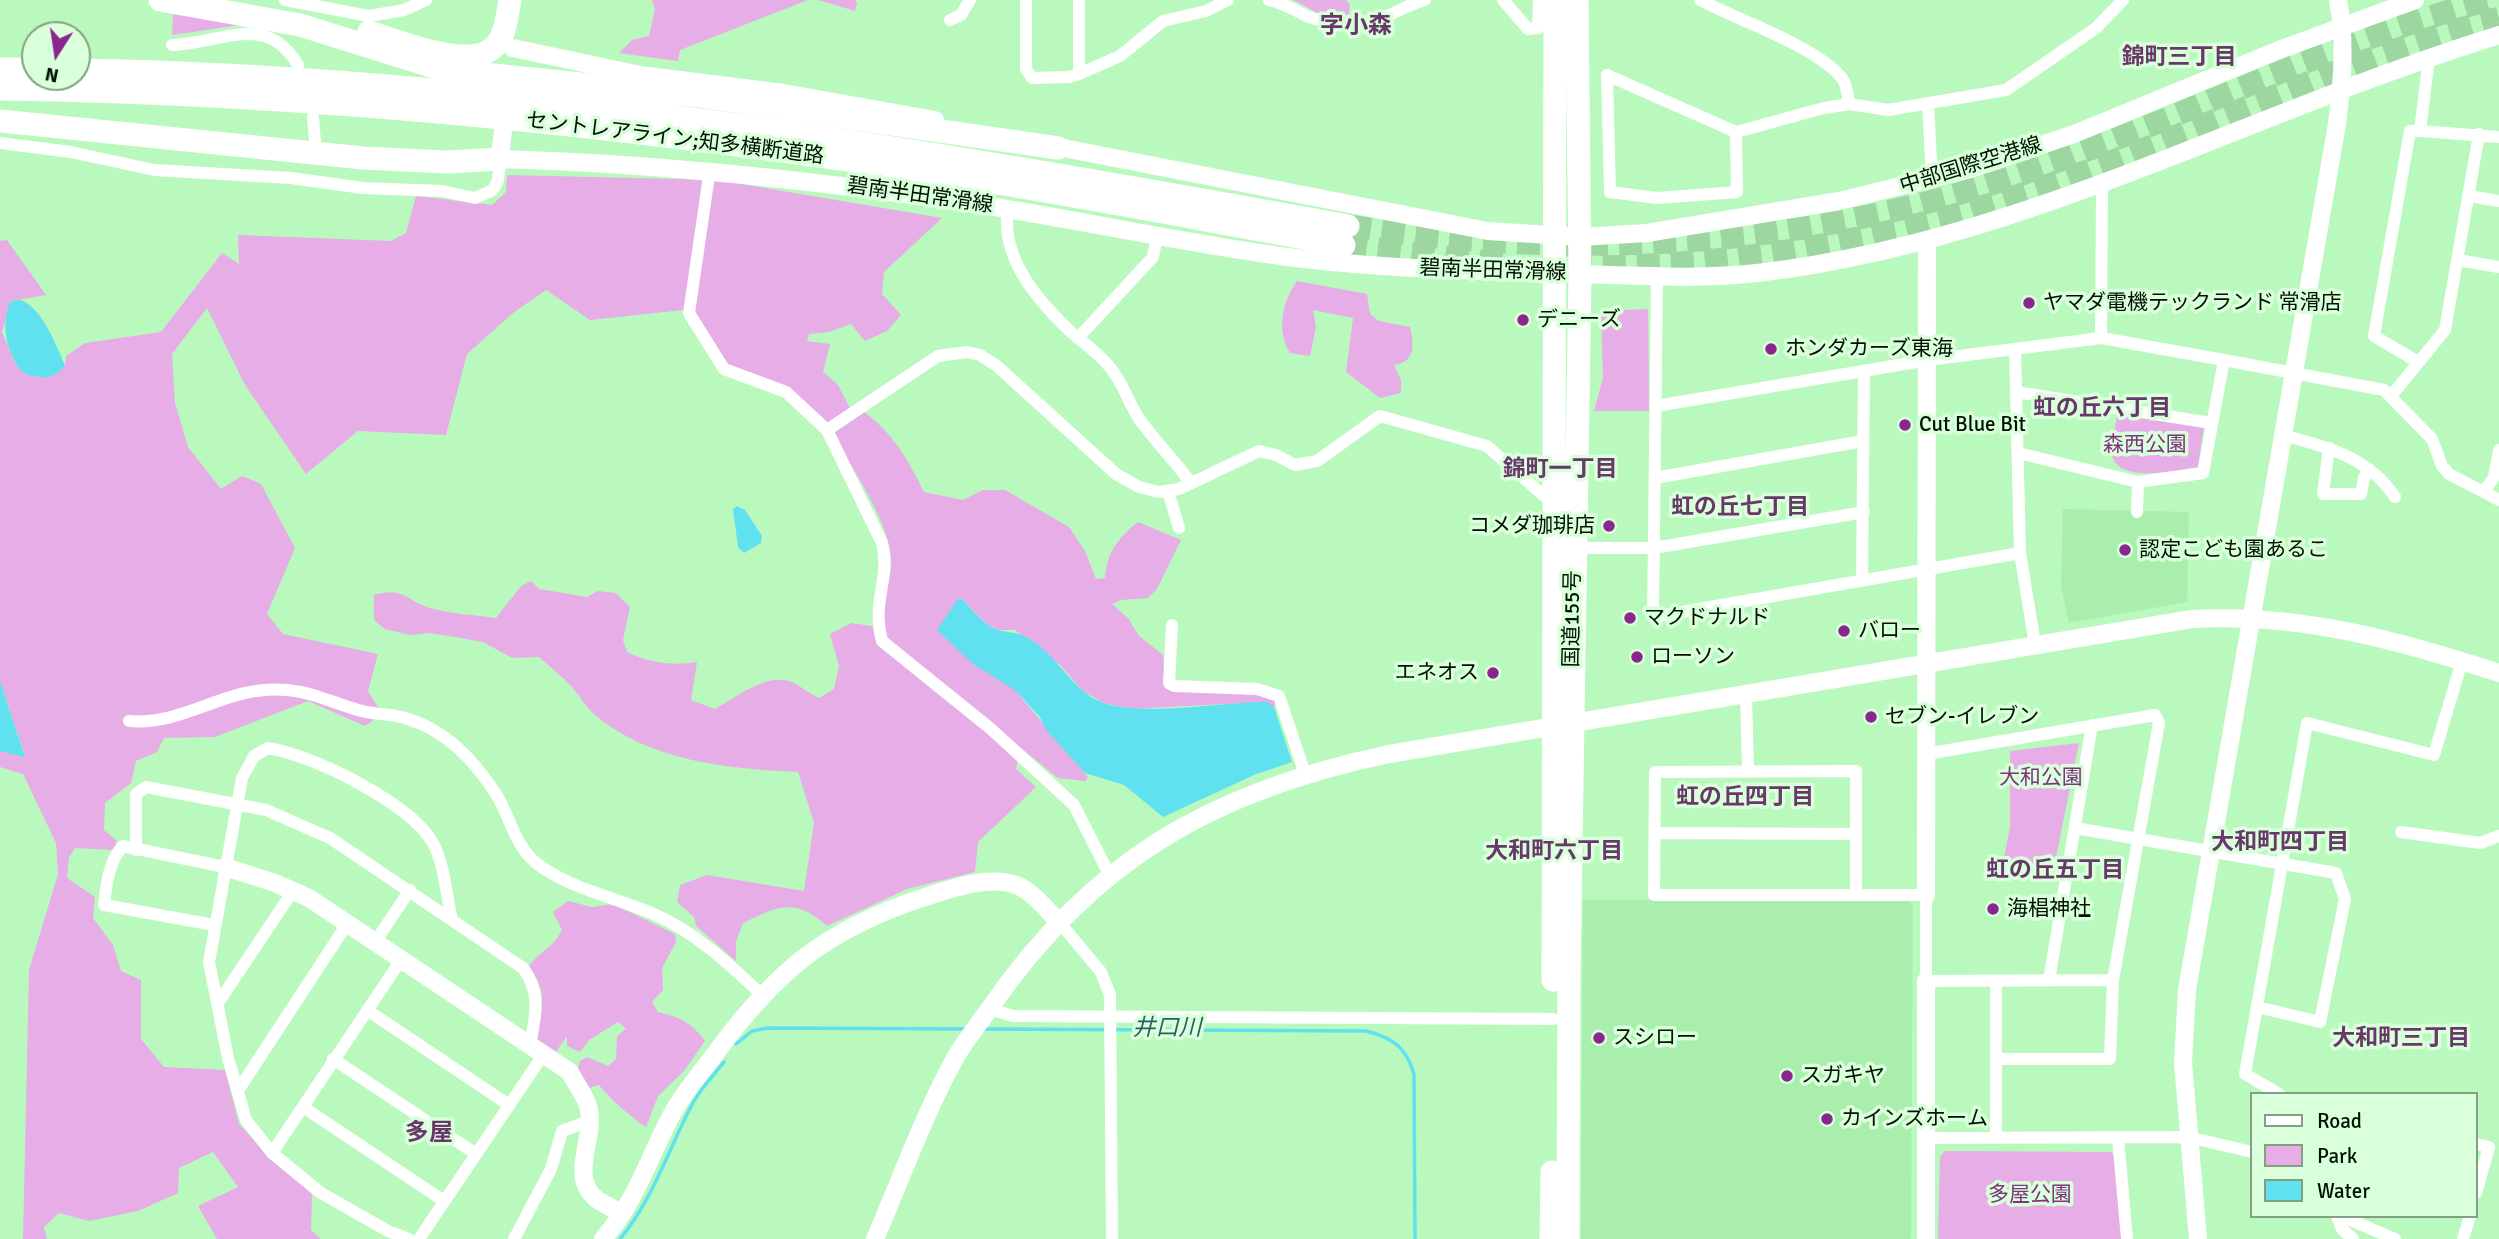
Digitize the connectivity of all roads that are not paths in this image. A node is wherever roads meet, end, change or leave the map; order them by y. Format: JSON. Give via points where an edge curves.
{"nodes":[{"id":1,"x":160,"y":0,"type":"edge"},
{"id":2,"x":226,"y":0,"type":"edge"},
{"id":3,"x":285,"y":0,"type":"edge"},
{"id":4,"x":426,"y":0,"type":"edge"},
{"id":5,"x":510,"y":0,"type":"edge"},
{"id":6,"x":516,"y":0,"type":"edge"},
{"id":7,"x":970,"y":0,"type":"edge"},
{"id":8,"x":1026,"y":0,"type":"edge"},
{"id":9,"x":1079,"y":0,"type":"edge"},
{"id":10,"x":1228,"y":0,"type":"edge"},
{"id":11,"x":1269,"y":0,"type":"edge"},
{"id":12,"x":1425,"y":0,"type":"edge"},
{"id":13,"x":1503,"y":0,"type":"edge"},
{"id":14,"x":1539,"y":0,"type":"edge"},
{"id":15,"x":1555,"y":0,"type":"edge"},
{"id":16,"x":1577,"y":0,"type":"edge"},
{"id":17,"x":1700,"y":0,"type":"edge"},
{"id":18,"x":2123,"y":0,"type":"edge"},
{"id":19,"x":2338,"y":0,"type":"edge"},
{"id":20,"x":2415,"y":0,"type":"edge"},
{"id":21,"x":950,"y":20,"type":"dead end"},
{"id":22,"x":2343,"y":25,"type":"junction"},
{"id":23,"x":2499,"y":35,"type":"edge"},
{"id":24,"x":172,"y":45,"type":"dead end"},
{"id":25,"x":2429,"y":57,"type":"junction"},
{"id":26,"x":298,"y":65,"type":"dead end"},
{"id":27,"x":0,"y":69,"type":"edge"},
{"id":28,"x":21,"y":69,"type":"edge"},
{"id":29,"x":91,"y":71,"type":"edge"},
{"id":30,"x":1079,"y":74,"type":"junction"},
{"id":31,"x":2342,"y":88,"type":"junction"},
{"id":32,"x":0,"y":89,"type":"edge"},
{"id":33,"x":21,"y":90,"type":"edge"},
{"id":34,"x":54,"y":91,"type":"edge"},
{"id":35,"x":1928,"y":103,"type":"junction"},
{"id":36,"x":1849,"y":104,"type":"junction"},
{"id":37,"x":313,"y":117,"type":"dead end"},
{"id":38,"x":0,"y":121,"type":"edge"},
{"id":39,"x":503,"y":131,"type":"dead end"},
{"id":40,"x":2420,"y":131,"type":"junction"},
{"id":41,"x":1736,"y":132,"type":"junction"},
{"id":42,"x":2479,"y":134,"type":"junction"},
{"id":43,"x":2499,"y":137,"type":"edge"},
{"id":44,"x":0,"y":143,"type":"edge"},
{"id":45,"x":1058,"y":148,"type":"junction"},
{"id":46,"x":316,"y":154,"type":"junction"},
{"id":47,"x":500,"y":159,"type":"junction"},
{"id":48,"x":710,"y":169,"type":"junction"},
{"id":49,"x":1168,"y":175,"type":"junction"},
{"id":50,"x":1932,"y":179,"type":"junction"},
{"id":51,"x":2102,"y":185,"type":"junction"},
{"id":52,"x":2469,"y":196,"type":"junction"},
{"id":53,"x":2499,"y":201,"type":"edge"},
{"id":54,"x":1008,"y":209,"type":"junction"},
{"id":55,"x":1158,"y":231,"type":"junction"},
{"id":56,"x":1555,"y":236,"type":"junction"},
{"id":57,"x":1580,"y":237,"type":"junction"},
{"id":58,"x":1927,"y":242,"type":"junction"},
{"id":59,"x":2457,"y":260,"type":"junction"},
{"id":60,"x":2499,"y":267,"type":"edge"},
{"id":61,"x":1555,"y":273,"type":"junction"},
{"id":62,"x":1580,"y":274,"type":"junction"},
{"id":63,"x":1657,"y":276,"type":"junction"},
{"id":64,"x":1078,"y":338,"type":"junction"},
{"id":65,"x":2101,"y":338,"type":"junction"},
{"id":66,"x":2015,"y":349,"type":"junction"},
{"id":67,"x":1928,"y":360,"type":"junction"},
{"id":68,"x":2224,"y":360,"type":"junction"},
{"id":69,"x":2418,"y":362,"type":"junction"},
{"id":70,"x":1864,"y":371,"type":"junction"},
{"id":71,"x":2292,"y":373,"type":"junction"},
{"id":72,"x":2016,"y":392,"type":"junction"},
{"id":73,"x":2391,"y":396,"type":"junction"},
{"id":74,"x":1656,"y":406,"type":"junction"},
{"id":75,"x":2211,"y":423,"type":"junction"},
{"id":76,"x":827,"y":430,"type":"junction"},
{"id":77,"x":2282,"y":435,"type":"junction"},
{"id":78,"x":1863,"y":441,"type":"junction"},
{"id":79,"x":2329,"y":448,"type":"junction"},
{"id":80,"x":2499,"y":450,"type":"edge"},
{"id":81,"x":2018,"y":453,"type":"junction"},
{"id":82,"x":2369,"y":469,"type":"junction"},
{"id":83,"x":1655,"y":478,"type":"junction"},
{"id":84,"x":2138,"y":482,"type":"junction"},
{"id":85,"x":1191,"y":483,"type":"junction"},
{"id":86,"x":2485,"y":490,"type":"junction"},
{"id":87,"x":1168,"y":491,"type":"junction"},
{"id":88,"x":2395,"y":496,"type":"dead end"},
{"id":89,"x":2499,"y":499,"type":"edge"},
{"id":90,"x":1554,"y":500,"type":"junction"},
{"id":91,"x":1864,"y":512,"type":"junction"},
{"id":92,"x":2137,"y":512,"type":"dead end"},
{"id":93,"x":1179,"y":528,"type":"dead end"},
{"id":94,"x":1574,"y":548,"type":"junction"},
{"id":95,"x":1654,"y":548,"type":"junction"},
{"id":96,"x":2020,"y":553,"type":"junction"},
{"id":97,"x":1927,"y":569,"type":"junction"},
{"id":98,"x":1862,"y":580,"type":"junction"},
{"id":99,"x":2250,"y":618,"type":"junction"},
{"id":100,"x":1172,"y":625,"type":"dead end"},
{"id":101,"x":2035,"y":644,"type":"junction"},
{"id":102,"x":2462,"y":661,"type":"junction"},
{"id":103,"x":1927,"y":662,"type":"junction"},
{"id":104,"x":2499,"y":673,"type":"edge"},
{"id":105,"x":1746,"y":694,"type":"junction"},
{"id":106,"x":129,"y":721,"type":"dead end"},
{"id":107,"x":2092,"y":725,"type":"junction"},
{"id":108,"x":1563,"y":727,"type":"junction"},
{"id":109,"x":1926,"y":754,"type":"junction"},
{"id":110,"x":1748,"y":771,"type":"junction"},
{"id":111,"x":1305,"y":774,"type":"junction"},
{"id":112,"x":237,"y":803,"type":"junction"},
{"id":113,"x":2075,"y":828,"type":"junction"},
{"id":114,"x":2401,"y":832,"type":"dead end"},
{"id":115,"x":1655,"y":833,"type":"junction"},
{"id":116,"x":1855,"y":834,"type":"junction"},
{"id":117,"x":2499,"y":836,"type":"edge"},
{"id":118,"x":2138,"y":840,"type":"junction"},
{"id":119,"x":136,"y":850,"type":"junction"},
{"id":120,"x":2211,"y":852,"type":"junction"},
{"id":121,"x":2284,"y":864,"type":"junction"},
{"id":122,"x":225,"y":867,"type":"junction"},
{"id":123,"x":1110,"y":874,"type":"junction"},
{"id":124,"x":410,"y":890,"type":"junction"},
{"id":125,"x":293,"y":891,"type":"junction"},
{"id":126,"x":1856,"y":894,"type":"junction"},
{"id":127,"x":1926,"y":895,"type":"junction"},
{"id":128,"x":452,"y":920,"type":"junction"},
{"id":129,"x":1059,"y":923,"type":"junction"},
{"id":130,"x":347,"y":924,"type":"junction"},
{"id":131,"x":214,"y":925,"type":"junction"},
{"id":132,"x":375,"y":942,"type":"junction"},
{"id":133,"x":401,"y":960,"type":"junction"},
{"id":134,"x":2049,"y":980,"type":"junction"},
{"id":135,"x":2113,"y":980,"type":"junction"},
{"id":136,"x":1926,"y":981,"type":"junction"},
{"id":137,"x":1996,"y":981,"type":"junction"},
{"id":138,"x":761,"y":994,"type":"junction"},
{"id":139,"x":218,"y":1003,"type":"junction"},
{"id":140,"x":2258,"y":1007,"type":"junction"},
{"id":141,"x":990,"y":1009,"type":"junction"},
{"id":142,"x":367,"y":1010,"type":"junction"},
{"id":143,"x":1111,"y":1017,"type":"junction"},
{"id":144,"x":1553,"y":1019,"type":"junction"},
{"id":145,"x":537,"y":1051,"type":"junction"},
{"id":146,"x":333,"y":1059,"type":"junction"},
{"id":147,"x":1996,"y":1059,"type":"junction"},
{"id":148,"x":239,"y":1089,"type":"junction"},
{"id":149,"x":2276,"y":1092,"type":"edge"},
{"id":150,"x":509,"y":1105,"type":"junction"},
{"id":151,"x":303,"y":1107,"type":"junction"},
{"id":152,"x":589,"y":1121,"type":"junction"},
{"id":153,"x":2188,"y":1137,"type":"junction"},
{"id":154,"x":1926,"y":1138,"type":"junction"},
{"id":155,"x":1996,"y":1138,"type":"junction"},
{"id":156,"x":2118,"y":1138,"type":"junction"},
{"id":157,"x":2478,"y":1144,"type":"edge"},
{"id":158,"x":2250,"y":1152,"type":"edge"},
{"id":159,"x":272,"y":1153,"type":"junction"},
{"id":160,"x":476,"y":1154,"type":"junction"},
{"id":161,"x":2478,"y":1185,"type":"edge"},
{"id":162,"x":444,"y":1201,"type":"junction"},
{"id":163,"x":622,"y":1214,"type":"junction"},
{"id":164,"x":2339,"y":1218,"type":"edge"},
{"id":165,"x":2344,"y":1218,"type":"edge"},
{"id":166,"x":2469,"y":1218,"type":"edge"},
{"id":167,"x":410,"y":1239,"type":"edge"},
{"id":168,"x":419,"y":1239,"type":"edge"},
{"id":169,"x":514,"y":1239,"type":"edge"},
{"id":170,"x":603,"y":1239,"type":"edge"},
{"id":171,"x":875,"y":1239,"type":"edge"},
{"id":172,"x":1112,"y":1239,"type":"edge"},
{"id":173,"x":1551,"y":1239,"type":"edge"},
{"id":174,"x":1568,"y":1239,"type":"edge"},
{"id":175,"x":1926,"y":1239,"type":"edge"},
{"id":176,"x":2127,"y":1239,"type":"edge"},
{"id":177,"x":2198,"y":1239,"type":"edge"},
{"id":178,"x":2353,"y":1239,"type":"edge"},
{"id":179,"x":2395,"y":1239,"type":"edge"},
{"id":180,"x":2463,"y":1239,"type":"edge"}],
"edges":[{"from":1,"to":45,"type":"highway","via":[[300,25],[444,70],[699,96]]},
{"from":2,"to":5,"type":"highway","via":[[331,20],[461,57],[476,57],[494,47]]},
{"from":3,"to":4,"type":"street","via":[[369,16],[404,10]]},
{"from":6,"to":45,"type":"street","name":"碧南半田常滑線","via":[[512,57],[784,93]]},
{"from":7,"to":21,"type":"street","via":[[961,15]]},
{"from":8,"to":30,"type":"street","via":[[1027,69],[1032,78]]},
{"from":9,"to":30,"type":"street"},
{"from":10,"to":30,"type":"street","via":[[1206,11],[1172,17],[1120,55]]},
{"from":11,"to":12,"type":"street","via":[[1310,17],[1359,23]]},
{"from":13,"to":14,"type":"street","via":[[1528,29],[1538,28]]},
{"from":15,"to":56,"type":"highway","name":"国道155号"},
{"from":16,"to":57,"type":"highway","name":"国道155号"},
{"from":17,"to":36,"type":"street","via":[[1806,48],[1844,80]]},
{"from":18,"to":35,"type":"street","via":[[2096,28],[2006,90]]},
{"from":19,"to":22,"type":"street"},
{"from":20,"to":22,"type":"street","name":"中部国際空港線"},
{"from":22,"to":31,"type":"street"},
{"from":22,"to":50,"type":"street","name":"中部国際空港線","via":[[2074,134]]},
{"from":23,"to":25,"type":"street"},
{"from":24,"to":26,"type":"street","via":[[252,33],[269,36],[287,47]]},
{"from":25,"to":31,"type":"street"},
{"from":25,"to":40,"type":"street"},
{"from":27,"to":28,"type":"highway"},
{"from":29,"to":34,"type":"highway","name":"セントレアライン;知多横断道路","via":[[404,89],[693,120],[973,159],[1346,236],[935,173],[575,126],[295,100]]},
{"from":31,"to":51,"type":"street"},
{"from":31,"to":71,"type":"street"},
{"from":32,"to":33,"type":"highway","name":"セントレアライン;知多横断道路"},
{"from":35,"to":36,"type":"street","via":[[1888,110]]},
{"from":35,"to":50,"type":"street"},
{"from":36,"to":41,"type":"street"},
{"from":37,"to":46,"type":"street"},
{"from":38,"to":46,"type":"highway"},
{"from":39,"to":47,"type":"street"},
{"from":40,"to":42,"type":"street"},
{"from":40,"to":69,"type":"street","via":[[2410,131],[2374,335]]},
{"from":41,"to":41,"type":"street","via":[[1630,85],[1607,75],[1610,192],[1657,198],[1737,192]]},
{"from":42,"to":43,"type":"street"},
{"from":42,"to":52,"type":"street"},
{"from":44,"to":47,"type":"street","via":[[154,170],[442,191],[475,198],[493,190]]},
{"from":45,"to":49,"type":"street","name":"碧南半田常滑線"},
{"from":46,"to":47,"type":"highway","via":[[406,161]]},
{"from":47,"to":48,"type":"street","name":"碧南半田常滑線"},
{"from":48,"to":54,"type":"street","name":"碧南半田常滑線"},
{"from":48,"to":76,"type":"street","via":[[690,313],[724,369],[786,393]]},
{"from":49,"to":55,"type":"street"},
{"from":49,"to":56,"type":"street","name":"碧南半田常滑線","via":[[1450,225]]},
{"from":50,"to":57,"type":"street","name":"中部国際空港線","via":[[1726,222]]},
{"from":51,"to":58,"type":"street"},
{"from":51,"to":65,"type":"street"},
{"from":52,"to":53,"type":"street"},
{"from":52,"to":59,"type":"street"},
{"from":54,"to":55,"type":"street","name":"碧南半田常滑線"},
{"from":54,"to":64,"type":"street","via":[[1005,229],[1014,259],[1034,291]]},
{"from":55,"to":61,"type":"street","name":"碧南半田常滑線","via":[[1340,263]]},
{"from":55,"to":64,"type":"street","via":[[1153,257]]},
{"from":56,"to":57,"type":"street","name":"碧南半田常滑線"},
{"from":56,"to":61,"type":"highway","name":"国道155号"},
{"from":57,"to":62,"type":"highway","name":"国道155号"},
{"from":58,"to":63,"type":"street","via":[[1753,273]]},
{"from":58,"to":67,"type":"street"},
{"from":59,"to":60,"type":"street"},
{"from":59,"to":69,"type":"street","via":[[2445,330]]},
{"from":61,"to":62,"type":"street","name":"碧南半田常滑線"},
{"from":61,"to":90,"type":"highway","name":"国道155号"},
{"from":62,"to":63,"type":"street"},
{"from":62,"to":94,"type":"highway","name":"国道155号"},
{"from":63,"to":74,"type":"street"},
{"from":64,"to":85,"type":"street","via":[[1109,366],[1141,421]]},
{"from":65,"to":66,"type":"street"},
{"from":65,"to":68,"type":"street"},
{"from":66,"to":67,"type":"street"},
{"from":66,"to":72,"type":"street"},
{"from":67,"to":70,"type":"street"},
{"from":67,"to":97,"type":"street"},
{"from":68,"to":71,"type":"street"},
{"from":68,"to":75,"type":"street"},
{"from":69,"to":73,"type":"street"},
{"from":70,"to":74,"type":"street"},
{"from":70,"to":78,"type":"street"},
{"from":71,"to":73,"type":"street","via":[[2384,390]]},
{"from":71,"to":77,"type":"street"},
{"from":72,"to":75,"type":"street"},
{"from":72,"to":81,"type":"street"},
{"from":73,"to":86,"type":"street","via":[[2432,439],[2449,474]]},
{"from":74,"to":83,"type":"street"},
{"from":75,"to":84,"type":"street","via":[[2203,472]]},
{"from":76,"to":87,"type":"street","via":[[938,356],[967,352],[997,366],[1116,474],[1148,491]]},
{"from":76,"to":123,"type":"street","via":[[883,543],[887,560],[876,620],[882,640],[991,729],[1074,805]]},
{"from":77,"to":79,"type":"street"},
{"from":77,"to":99,"type":"street"},
{"from":78,"to":83,"type":"street"},
{"from":78,"to":91,"type":"street"},
{"from":79,"to":82,"type":"street"},
{"from":79,"to":82,"type":"street","via":[[2323,494],[2361,494]]},
{"from":80,"to":86,"type":"street","via":[[2494,477]]},
{"from":81,"to":84,"type":"street"},
{"from":81,"to":96,"type":"street"},
{"from":82,"to":88,"type":"street"},
{"from":83,"to":95,"type":"street"},
{"from":84,"to":92,"type":"street"},
{"from":85,"to":87,"type":"street"},
{"from":85,"to":90,"type":"street","via":[[1259,452],[1295,465],[1317,461],[1380,416],[1487,446]]},
{"from":86,"to":89,"type":"street"},
{"from":87,"to":93,"type":"street"},
{"from":90,"to":108,"type":"highway","name":"国道155号"},
{"from":91,"to":95,"type":"street"},
{"from":91,"to":98,"type":"street"},
{"from":94,"to":95,"type":"street"},
{"from":94,"to":108,"type":"highway","name":"国道155号"},
{"from":95,"to":98,"type":"street","via":[[1653,617]]},
{"from":96,"to":97,"type":"street"},
{"from":96,"to":101,"type":"street"},
{"from":97,"to":98,"type":"street"},
{"from":97,"to":103,"type":"street"},
{"from":99,"to":101,"type":"street","via":[[2164,622]]},
{"from":99,"to":102,"type":"street","via":[[2349,630]]},
{"from":99,"to":120,"type":"street"},
{"from":100,"to":111,"type":"street","via":[[1169,683],[1257,689],[1279,696]]},
{"from":101,"to":103,"type":"street"},
{"from":102,"to":104,"type":"street"},
{"from":102,"to":121,"type":"street","via":[[2434,755],[2307,723]]},
{"from":103,"to":105,"type":"street"},
{"from":103,"to":109,"type":"street"},
{"from":105,"to":108,"type":"street"},
{"from":105,"to":110,"type":"street"},
{"from":106,"to":138,"type":"street","via":[[163,721],[227,695],[268,689],[308,693],[424,725],[468,757],[497,796],[516,838],[534,861],[691,933]]},
{"from":107,"to":109,"type":"street"},
{"from":107,"to":113,"type":"street"},
{"from":107,"to":118,"type":"street","via":[[2155,715],[2159,723]]},
{"from":108,"to":111,"type":"street","via":[[1389,754]]},
{"from":108,"to":144,"type":"highway","name":"国道155号"},
{"from":108,"to":174,"type":"highway","name":"国道155号"},
{"from":109,"to":127,"type":"street"},
{"from":110,"to":115,"type":"street","via":[[1655,772]]},
{"from":110,"to":116,"type":"street","via":[[1856,771]]},
{"from":111,"to":123,"type":"street","via":[[1221,806]]},
{"from":112,"to":119,"type":"street","via":[[146,787],[136,794]]},
{"from":112,"to":122,"type":"street"},
{"from":112,"to":124,"type":"street","via":[[266,810],[330,838]]},
{"from":112,"to":128,"type":"street","via":[[252,759],[268,748],[325,766],[414,820],[434,845]]},
{"from":113,"to":118,"type":"street"},
{"from":113,"to":134,"type":"street"},
{"from":114,"to":117,"type":"street","via":[[2480,843]]},
{"from":115,"to":116,"type":"street"},
{"from":115,"to":126,"type":"street","via":[[1654,895]]},
{"from":116,"to":126,"type":"street"},
{"from":118,"to":120,"type":"street"},
{"from":118,"to":135,"type":"street"},
{"from":119,"to":122,"type":"street"},
{"from":119,"to":131,"type":"street","via":[[123,846],[116,853],[104,905]]},
{"from":120,"to":121,"type":"street"},
{"from":120,"to":153,"type":"street","via":[[2184,1027]]},
{"from":121,"to":140,"type":"street"},
{"from":121,"to":140,"type":"street","via":[[2336,873],[2345,899],[2320,1022]]},
{"from":122,"to":125,"type":"street"},
{"from":122,"to":131,"type":"street"},
{"from":123,"to":129,"type":"street"},
{"from":124,"to":128,"type":"street"},
{"from":124,"to":132,"type":"street"},
{"from":125,"to":130,"type":"street"},
{"from":125,"to":139,"type":"street"},
{"from":126,"to":127,"type":"street"},
{"from":127,"to":136,"type":"street"},
{"from":128,"to":145,"type":"street","via":[[517,962],[528,975],[536,1006]]},
{"from":129,"to":138,"type":"street","via":[[1017,885],[996,881],[961,887],[888,909],[853,926],[801,958]]},
{"from":129,"to":141,"type":"street","via":[[1014,973]]},
{"from":129,"to":143,"type":"street","via":[[1101,972],[1110,995]]},
{"from":130,"to":132,"type":"street"},
{"from":130,"to":148,"type":"street"},
{"from":131,"to":139,"type":"street","via":[[209,962]]},
{"from":132,"to":133,"type":"street"},
{"from":133,"to":142,"type":"street"},
{"from":133,"to":145,"type":"street"},
{"from":134,"to":135,"type":"street"},
{"from":134,"to":137,"type":"street"},
{"from":135,"to":147,"type":"street","via":[[2110,1059]]},
{"from":136,"to":137,"type":"street"},
{"from":136,"to":154,"type":"street"},
{"from":137,"to":147,"type":"street"},
{"from":138,"to":163,"type":"street","via":[[674,1111]]},
{"from":139,"to":148,"type":"street"},
{"from":140,"to":149,"type":"street","via":[[2245,1074]]},
{"from":141,"to":143,"type":"street","via":[[1013,1016]]},
{"from":141,"to":171,"type":"street","via":[[954,1060]]},
{"from":142,"to":146,"type":"street"},
{"from":142,"to":150,"type":"street"},
{"from":143,"to":144,"type":"street"},
{"from":143,"to":172,"type":"street"},
{"from":144,"to":173,"type":"highway","name":"国道155号"},
{"from":145,"to":150,"type":"street"},
{"from":145,"to":152,"type":"street","via":[[570,1072],[588,1106]]},
{"from":146,"to":151,"type":"street"},
{"from":146,"to":160,"type":"street"},
{"from":147,"to":155,"type":"street"},
{"from":148,"to":159,"type":"street","via":[[246,1120]]},
{"from":150,"to":160,"type":"street"},
{"from":151,"to":159,"type":"street"},
{"from":151,"to":162,"type":"street"},
{"from":152,"to":163,"type":"street","via":[[586,1184],[596,1198]]},
{"from":152,"to":169,"type":"street","via":[[562,1131],[551,1169]]},
{"from":153,"to":156,"type":"street"},
{"from":153,"to":158,"type":"street"},
{"from":153,"to":177,"type":"street"},
{"from":154,"to":155,"type":"street"},
{"from":154,"to":175,"type":"street"},
{"from":155,"to":156,"type":"street"},
{"from":156,"to":176,"type":"street"},
{"from":157,"to":161,"type":"street","via":[[2489,1147]]},
{"from":159,"to":167,"type":"street","via":[[330,1198]]},
{"from":160,"to":162,"type":"street"},
{"from":162,"to":168,"type":"street"},
{"from":163,"to":170,"type":"street"},
{"from":164,"to":178,"type":"street","via":[[2342,1229]]},
{"from":165,"to":179,"type":"street"},
{"from":166,"to":180,"type":"street"}]}
